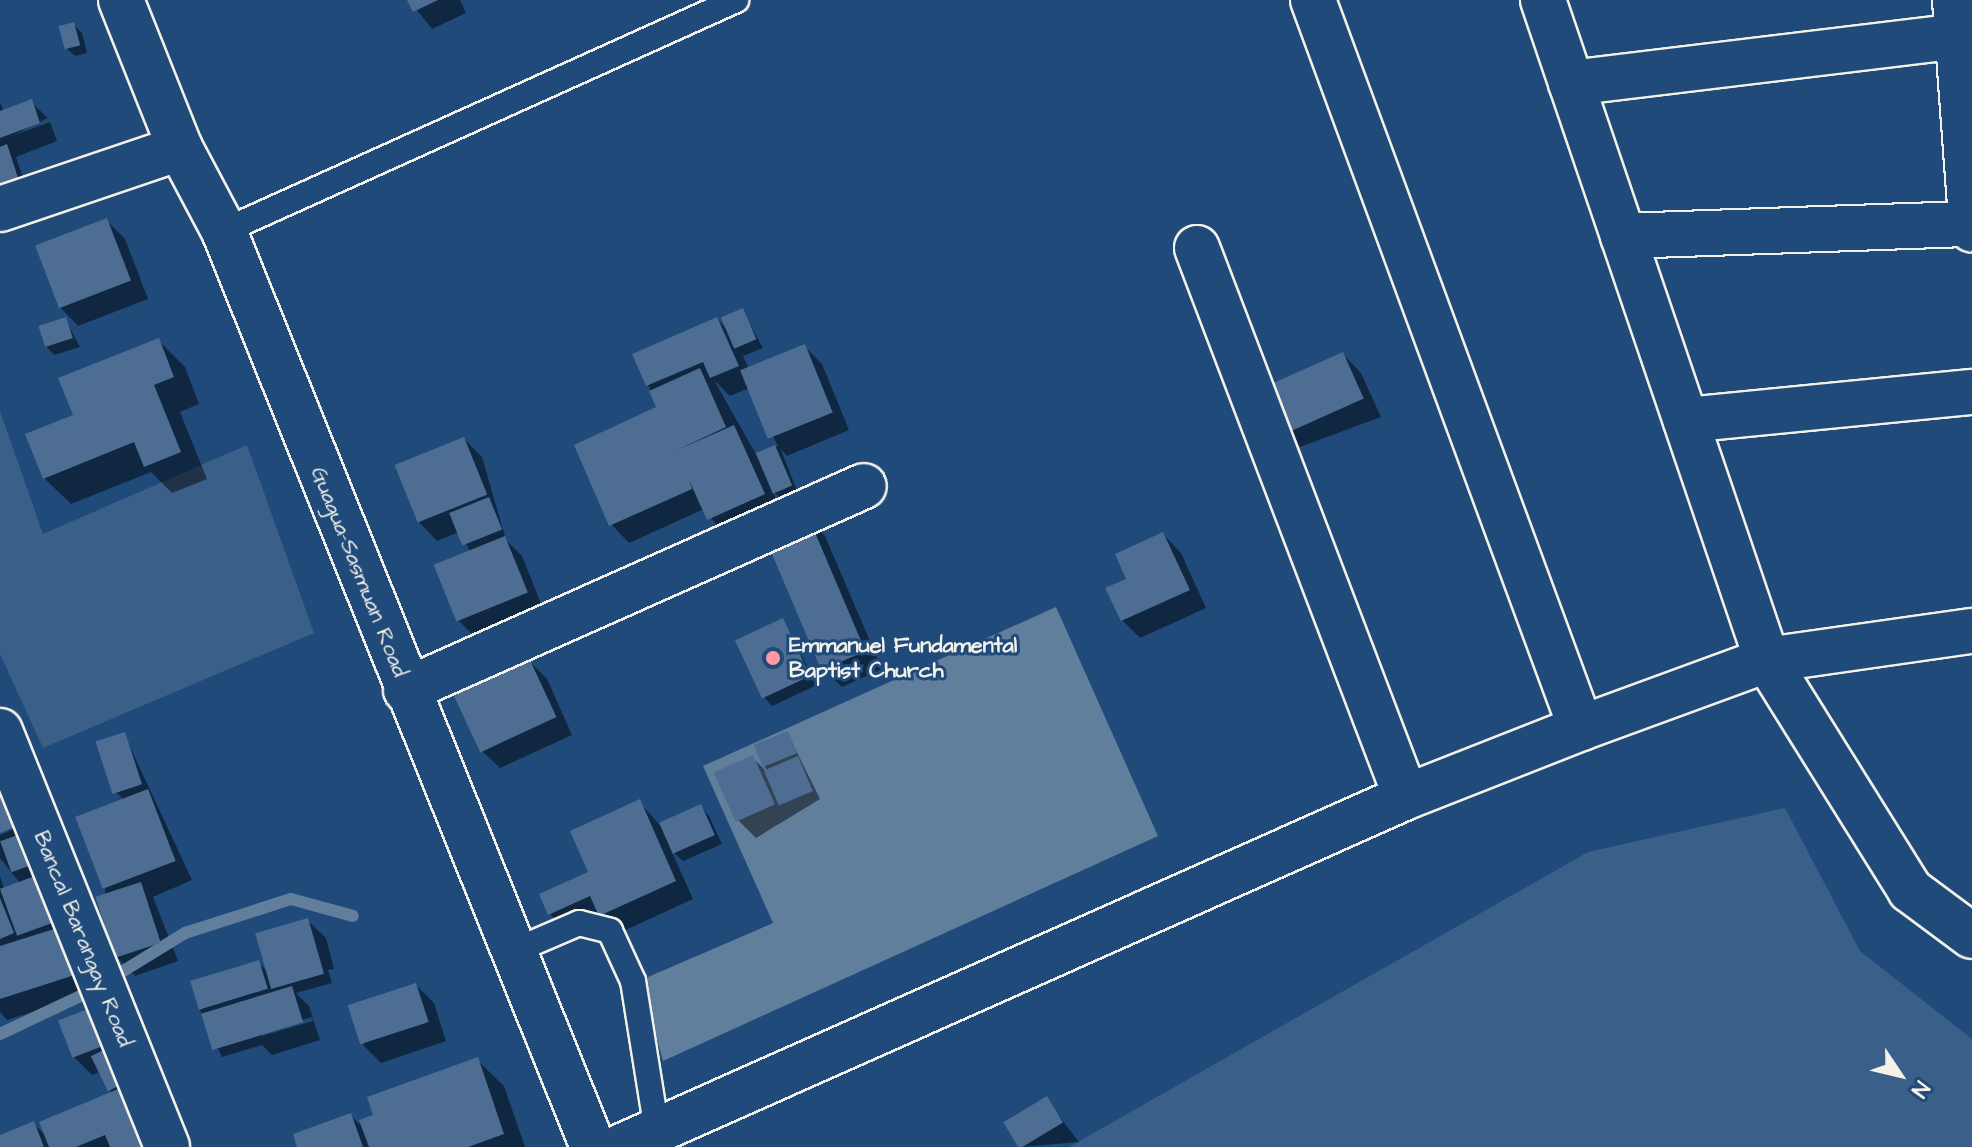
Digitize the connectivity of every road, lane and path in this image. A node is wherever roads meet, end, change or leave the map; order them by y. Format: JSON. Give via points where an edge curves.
{"nodes":[{"id":1,"x":121,"y":0,"type":"edge"},
{"id":2,"x":736,"y":0,"type":"edge"},
{"id":3,"x":1313,"y":0,"type":"edge"},
{"id":4,"x":1543,"y":0,"type":"edge"},
{"id":5,"x":1956,"y":18,"type":"edge"},
{"id":6,"x":1571,"y":83,"type":"junction"},
{"id":7,"x":180,"y":148,"type":"junction"},
{"id":8,"x":0,"y":209,"type":"edge"},
{"id":9,"x":1972,"y":226,"type":"edge"},
{"id":10,"x":224,"y":231,"type":"junction"},
{"id":11,"x":1623,"y":236,"type":"junction"},
{"id":12,"x":1197,"y":248,"type":"dead end"},
{"id":13,"x":1972,"y":392,"type":"edge"},
{"id":14,"x":1686,"y":420,"type":"junction"},
{"id":15,"x":864,"y":486,"type":"dead end"},
{"id":16,"x":1972,"y":631,"type":"edge"},
{"id":17,"x":1767,"y":660,"type":"junction"},
{"id":18,"x":406,"y":690,"type":"junction"},
{"id":19,"x":1581,"y":728,"type":"junction"},
{"id":20,"x":0,"y":731,"type":"edge"},
{"id":21,"x":1406,"y":797,"type":"junction"},
{"id":22,"x":1972,"y":936,"type":"edge"},
{"id":23,"x":514,"y":951,"type":"junction"},
{"id":24,"x":639,"y":1139,"type":"edge"},
{"id":25,"x":167,"y":1147,"type":"edge"},
{"id":26,"x":593,"y":1147,"type":"edge"}],
"edges":[{"from":1,"to":7,"type":"street","name":"Guagua-Sasmuan Road"},
{"from":2,"to":10,"type":"lane"},
{"from":3,"to":19,"type":"street"},
{"from":4,"to":6,"type":"street"},
{"from":5,"to":6,"type":"street"},
{"from":5,"to":9,"type":"street"},
{"from":6,"to":11,"type":"street"},
{"from":7,"to":8,"type":"street"},
{"from":7,"to":10,"type":"street","name":"Guagua-Sasmuan Road"},
{"from":9,"to":11,"type":"street"},
{"from":10,"to":18,"type":"street","name":"Guagua-Sasmuan Road"},
{"from":11,"to":14,"type":"street"},
{"from":12,"to":21,"type":"street"},
{"from":13,"to":14,"type":"street"},
{"from":14,"to":17,"type":"street"},
{"from":15,"to":18,"type":"street"},
{"from":16,"to":17,"type":"street"},
{"from":17,"to":19,"type":"street"},
{"from":17,"to":22,"type":"street","via":[[1910,890]]},
{"from":18,"to":23,"type":"street","name":"Guagua-Sasmuan Road"},
{"from":19,"to":21,"type":"street"},
{"from":20,"to":25,"type":"street","name":"Bancal Barangay Road"},
{"from":21,"to":24,"type":"street"},
{"from":23,"to":24,"type":"lane","via":[[579,923],[610,931],[633,981]]},
{"from":23,"to":26,"type":"street","name":"Guagua-Sasmuan Road"}]}
